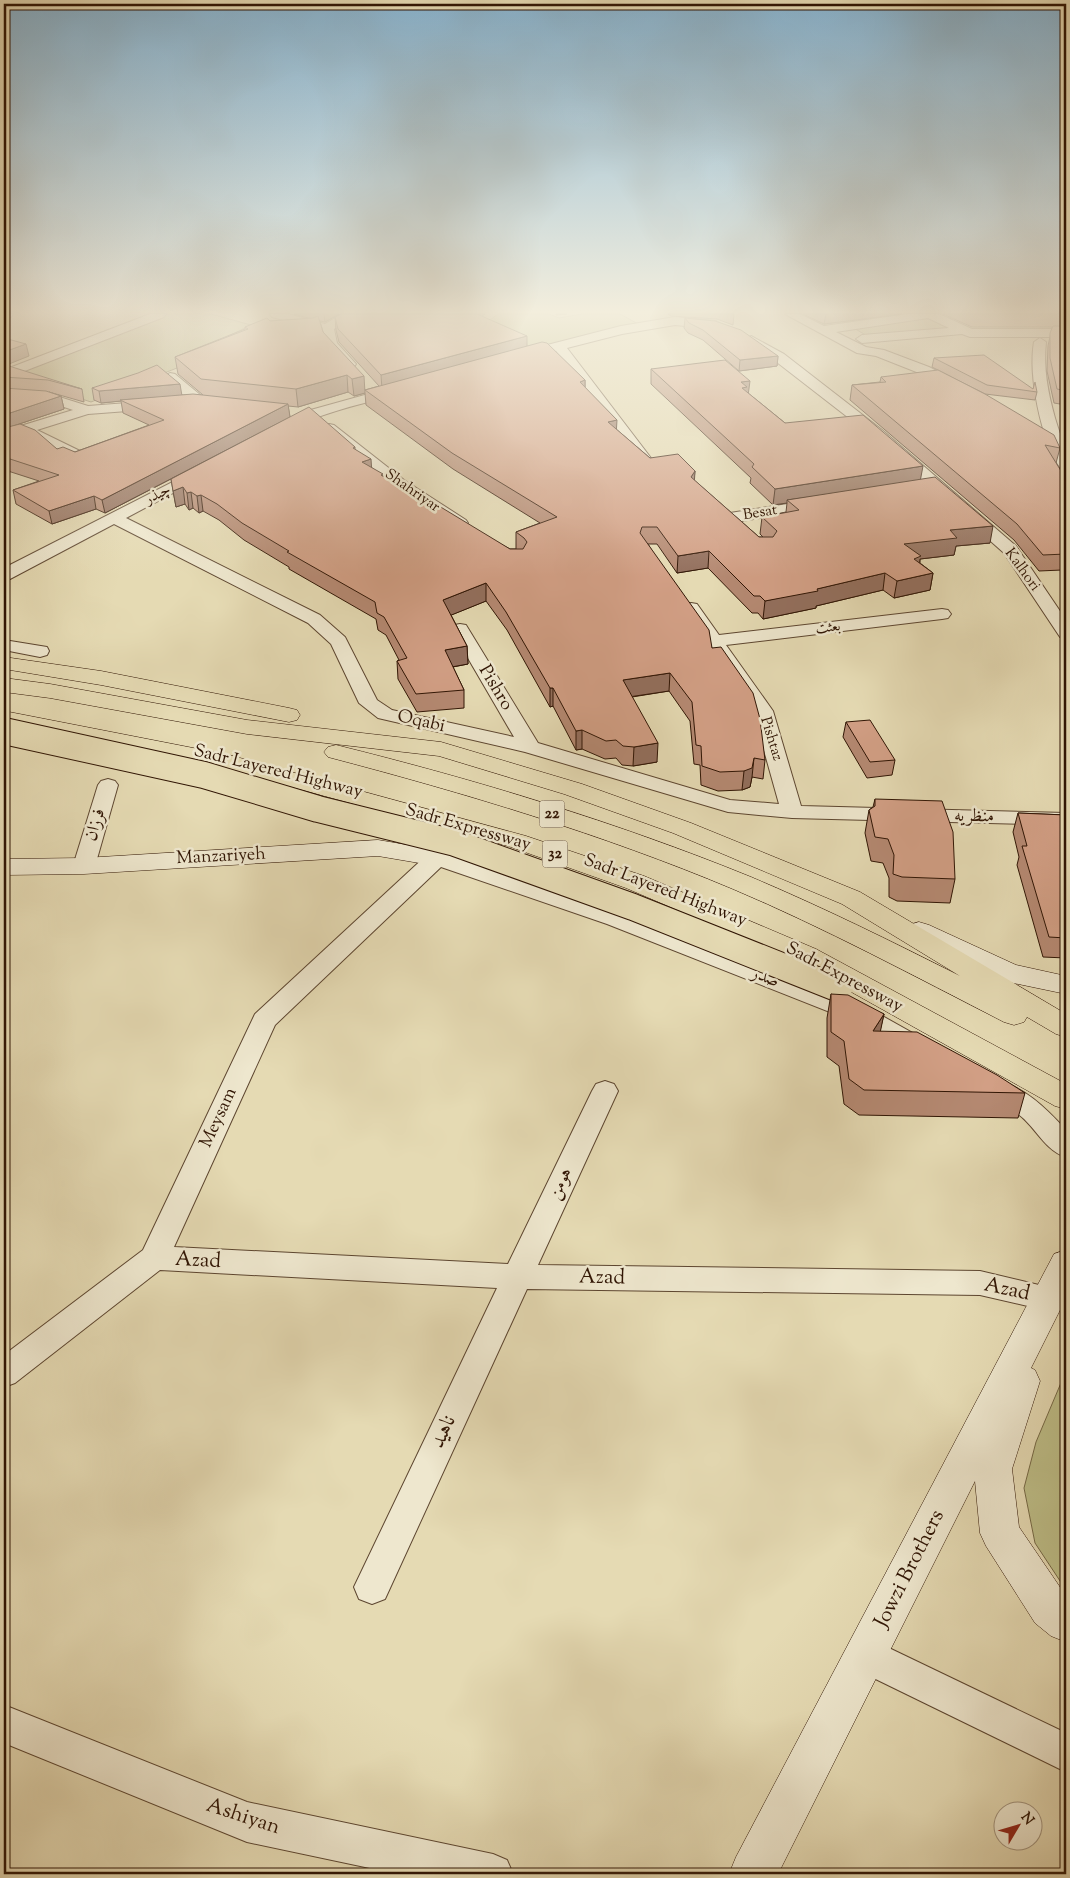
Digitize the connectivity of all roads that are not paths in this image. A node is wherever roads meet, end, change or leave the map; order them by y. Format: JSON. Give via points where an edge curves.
{"nodes":[{"id":1,"x":61,"y":402,"type":"edge"},
{"id":2,"x":203,"y":402,"type":"edge"},
{"id":3,"x":345,"y":402,"type":"edge"},
{"id":4,"x":601,"y":402,"type":"edge"},
{"id":5,"x":837,"y":402,"type":"edge"},
{"id":6,"x":1050,"y":402,"type":"edge"},
{"id":7,"x":87,"y":410,"type":"junction"},
{"id":8,"x":284,"y":411,"type":"edge"},
{"id":9,"x":312,"y":414,"type":"junction"},
{"id":10,"x":24,"y":430,"type":"junction"},
{"id":11,"x":278,"y":432,"type":"edge"},
{"id":12,"x":4,"y":436,"type":"edge"},
{"id":13,"x":1042,"y":436,"type":"edge"},
{"id":14,"x":1057,"y":446,"type":"junction"},
{"id":15,"x":75,"y":454,"type":"edge"},
{"id":16,"x":647,"y":462,"type":"edge"},
{"id":17,"x":217,"y":464,"type":"edge"},
{"id":18,"x":1066,"y":466,"type":"edge"},
{"id":19,"x":939,"y":485,"type":"junction"},
{"id":20,"x":920,"y":488,"type":"edge"},
{"id":21,"x":834,"y":502,"type":"edge"},
{"id":22,"x":114,"y":518,"type":"junction"},
{"id":23,"x":470,"y":529,"type":"edge"},
{"id":24,"x":744,"y":530,"type":"edge"},
{"id":25,"x":4,"y":575,"type":"edge"},
{"id":26,"x":682,"y":595,"type":"edge"},
{"id":27,"x":942,"y":614,"type":"dead end"},
{"id":28,"x":460,"y":628,"type":"edge"},
{"id":29,"x":1066,"y":633,"type":"edge"},
{"id":30,"x":714,"y":641,"type":"junction"},
{"id":31,"x":4,"y":646,"type":"edge"},
{"id":32,"x":40,"y":651,"type":"dead end"},
{"id":33,"x":4,"y":663,"type":"edge"},
{"id":34,"x":4,"y":686,"type":"edge"},
{"id":35,"x":4,"y":714,"type":"edge"},
{"id":36,"x":4,"y":718,"type":"edge"},
{"id":37,"x":4,"y":731,"type":"edge"},
{"id":38,"x":530,"y":747,"type":"junction"},
{"id":39,"x":441,"y":749,"type":"junction"},
{"id":40,"x":108,"y":785,"type":"dead end"},
{"id":41,"x":792,"y":812,"type":"junction"},
{"id":42,"x":1066,"y":819,"type":"edge"},
{"id":43,"x":437,"y":858,"type":"junction"},
{"id":44,"x":84,"y":866,"type":"junction"},
{"id":45,"x":4,"y":867,"type":"edge"},
{"id":46,"x":851,"y":898,"type":"junction"},
{"id":47,"x":1066,"y":985,"type":"edge"},
{"id":48,"x":1066,"y":1027,"type":"edge"},
{"id":49,"x":1066,"y":1042,"type":"edge"},
{"id":50,"x":935,"y":1056,"type":"edge"},
{"id":51,"x":977,"y":1079,"type":"edge"},
{"id":52,"x":1066,"y":1082,"type":"edge"},
{"id":53,"x":605,"y":1091,"type":"dead end"},
{"id":54,"x":1066,"y":1098,"type":"edge"},
{"id":55,"x":1066,"y":1147,"type":"edge"},
{"id":56,"x":154,"y":1258,"type":"junction"},
{"id":57,"x":1066,"y":1264,"type":"edge"},
{"id":58,"x":517,"y":1277,"type":"junction"},
{"id":59,"x":1049,"y":1299,"type":"junction"},
{"id":60,"x":4,"y":1373,"type":"edge"},
{"id":61,"x":372,"y":1587,"type":"dead end"},
{"id":62,"x":1066,"y":1621,"type":"edge"},
{"id":63,"x":866,"y":1655,"type":"junction"},
{"id":64,"x":4,"y":1724,"type":"edge"},
{"id":65,"x":1066,"y":1753,"type":"edge"},
{"id":66,"x":493,"y":1874,"type":"edge"},
{"id":67,"x":753,"y":1874,"type":"edge"}],
"edges":[{"from":1,"to":7,"type":"street"},
{"from":2,"to":7,"type":"street"},
{"from":3,"to":9,"type":"street"},
{"from":4,"to":16,"type":"street"},
{"from":5,"to":19,"type":"street","name":"Kalhori"},
{"from":6,"to":14,"type":"street"},
{"from":7,"to":10,"type":"street"},
{"from":8,"to":9,"type":"street"},
{"from":9,"to":11,"type":"street"},
{"from":9,"to":23,"type":"street","name":"Shahriyar","via":[[399,483]]},
{"from":10,"to":12,"type":"street"},
{"from":10,"to":15,"type":"street"},
{"from":13,"to":14,"type":"street"},
{"from":14,"to":18,"type":"street"},
{"from":17,"to":22,"type":"street","name":"چیذر"},
{"from":19,"to":20,"type":"street"},
{"from":19,"to":29,"type":"street","name":"Kalhori","via":[[1010,550]]},
{"from":21,"to":24,"type":"street","name":"Besat","via":[[723,513]]},
{"from":22,"to":25,"type":"street","name":"چیذر"},
{"from":22,"to":38,"type":"street","name":"Oqabi","via":[[314,619],[339,641],[369,703],[385,714]]},
{"from":26,"to":30,"type":"street","name":"Pishtaz"},
{"from":27,"to":30,"type":"street","name":"بعثت"},
{"from":28,"to":38,"type":"street","name":"Pishro"},
{"from":30,"to":41,"type":"street","name":"Pishtaz","via":[[763,711]]},
{"from":31,"to":32,"type":"street"},
{"from":33,"to":39,"type":"highway","via":[[101,678],[324,722]]},
{"from":34,"to":39,"type":"highway","via":[[50,691],[247,727]]},
{"from":34,"to":49,"type":"highway","name":"Sadr Layered Highway","number":"22","via":[[244,731],[336,752],[425,774],[542,810],[741,883],[831,923]]},
{"from":35,"to":52,"type":"highway","name":"Sadr Layered Highway","number":"22","via":[[224,756],[521,838],[638,879],[814,948]]},
{"from":36,"to":54,"type":"highway","name":"Sadr Expressway","number":"32","via":[[221,760],[517,841],[626,879],[806,955]]},
{"from":37,"to":54,"type":"highway","bridge":true,"via":[[204,775],[318,810],[455,843],[633,907],[839,989]]},
{"from":38,"to":41,"type":"street","name":"Oqabi","via":[[728,806]]},
{"from":39,"to":46,"type":"highway","via":[[573,789],[673,825]]},
{"from":40,"to":44,"type":"street","name":"فرزان"},
{"from":41,"to":42,"type":"street","name":"منظریه"},
{"from":43,"to":44,"type":"main road","name":"Manzariyeh","via":[[378,848]]},
{"from":43,"to":50,"type":"street","name":"صدر","via":[[615,919],[858,1014]]},
{"from":43,"to":56,"type":"street","name":"Meysam","via":[[264,1020]]},
{"from":44,"to":45,"type":"main road","name":"Manzariyeh"},
{"from":46,"to":47,"type":"main road","via":[[1009,973]]},
{"from":46,"to":48,"type":"highway"},
{"from":51,"to":55,"type":"street","via":[[1028,1107]]},
{"from":53,"to":58,"type":"street","name":"هومن"},
{"from":56,"to":58,"type":"street","name":"Azad"},
{"from":56,"to":60,"type":"street","name":"Meysam"},
{"from":57,"to":59,"type":"main road","name":"Jowzi Brothers"},
{"from":58,"to":59,"type":"street","name":"Azad","via":[[980,1284]]},
{"from":58,"to":61,"type":"street","name":"ناهید"},
{"from":59,"to":62,"type":"main road","via":[[993,1470],[1000,1533],[1050,1609]]},
{"from":59,"to":63,"type":"main road","name":"Jowzi Brothers"},
{"from":63,"to":65,"type":"street"},
{"from":63,"to":67,"type":"main road","name":"Jowzi Brothers"},
{"from":64,"to":66,"type":"street","name":"Ashiyan","via":[[246,1822]]}]}
